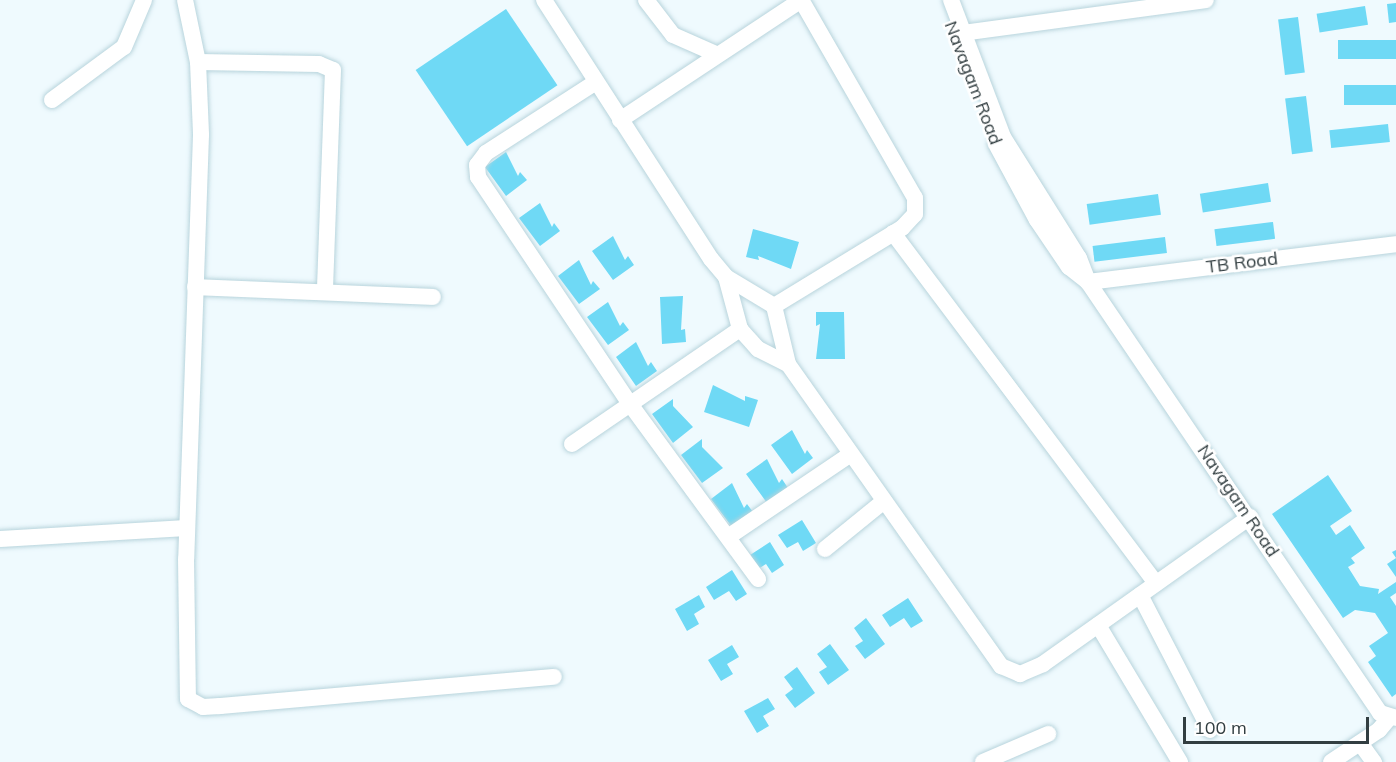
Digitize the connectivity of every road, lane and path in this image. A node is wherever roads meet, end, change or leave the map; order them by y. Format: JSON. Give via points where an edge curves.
{"nodes":[{"id":1,"x":144,"y":0,"type":"edge"},
{"id":2,"x":185,"y":0,"type":"edge"},
{"id":3,"x":544,"y":0,"type":"edge"},
{"id":4,"x":646,"y":0,"type":"edge"},
{"id":5,"x":801,"y":0,"type":"edge"},
{"id":6,"x":942,"y":0,"type":"edge"},
{"id":7,"x":951,"y":0,"type":"edge"},
{"id":8,"x":1199,"y":0,"type":"edge"},
{"id":9,"x":1098,"y":7,"type":"edge"},
{"id":10,"x":962,"y":33,"type":"junction"},
{"id":11,"x":716,"y":54,"type":"junction"},
{"id":12,"x":198,"y":62,"type":"junction"},
{"id":13,"x":596,"y":82,"type":"junction"},
{"id":14,"x":52,"y":100,"type":"dead end"},
{"id":15,"x":620,"y":120,"type":"junction"},
{"id":16,"x":893,"y":233,"type":"junction"},
{"id":17,"x":1396,"y":244,"type":"edge"},
{"id":18,"x":726,"y":277,"type":"junction"},
{"id":19,"x":1088,"y":282,"type":"junction"},
{"id":20,"x":195,"y":287,"type":"junction"},
{"id":21,"x":325,"y":292,"type":"junction"},
{"id":22,"x":433,"y":297,"type":"dead end"},
{"id":23,"x":774,"y":306,"type":"junction"},
{"id":24,"x":740,"y":329,"type":"junction"},
{"id":25,"x":788,"y":364,"type":"junction"},
{"id":26,"x":630,"y":404,"type":"junction"},
{"id":27,"x":572,"y":444,"type":"dead end"},
{"id":28,"x":851,"y":454,"type":"junction"},
{"id":29,"x":884,"y":501,"type":"junction"},
{"id":30,"x":1250,"y":517,"type":"junction"},
{"id":31,"x":187,"y":528,"type":"junction"},
{"id":32,"x":728,"y":537,"type":"junction"},
{"id":33,"x":0,"y":539,"type":"edge"},
{"id":34,"x":825,"y":549,"type":"dead end"},
{"id":35,"x":758,"y":579,"type":"dead end"},
{"id":36,"x":1156,"y":583,"type":"junction"},
{"id":37,"x":1140,"y":595,"type":"junction"},
{"id":38,"x":1098,"y":625,"type":"junction"},
{"id":39,"x":554,"y":677,"type":"dead end"},
{"id":40,"x":1393,"y":718,"type":"edge"},
{"id":41,"x":1210,"y":730,"type":"dead end"},
{"id":42,"x":1048,"y":734,"type":"dead end"},
{"id":43,"x":1360,"y":743,"type":"junction"},
{"id":44,"x":983,"y":762,"type":"edge"},
{"id":45,"x":1180,"y":762,"type":"edge"},
{"id":46,"x":1331,"y":762,"type":"edge"},
{"id":47,"x":1374,"y":762,"type":"edge"}],
"edges":[{"from":1,"to":14,"type":"street","via":[[124,47]]},
{"from":2,"to":12,"type":"street"},
{"from":3,"to":13,"type":"street"},
{"from":4,"to":11,"type":"street","via":[[673,35]]},
{"from":5,"to":11,"type":"street"},
{"from":5,"to":16,"type":"street","via":[[915,198],[915,214]]},
{"from":6,"to":19,"type":"street","name":"Navagam Road","via":[[999,151],[1069,267]]},
{"from":7,"to":10,"type":"street","name":"Navagam Road"},
{"from":8,"to":9,"type":"street"},
{"from":9,"to":10,"type":"street"},
{"from":10,"to":19,"type":"street","name":"Navagam Road","via":[[1003,137],[1079,258]]},
{"from":11,"to":15,"type":"street"},
{"from":12,"to":20,"type":"street","via":[[201,135]]},
{"from":12,"to":21,"type":"street","via":[[319,64],[333,70]]},
{"from":13,"to":15,"type":"street"},
{"from":13,"to":26,"type":"street","via":[[486,153],[477,165],[484,187]]},
{"from":15,"to":18,"type":"street"},
{"from":16,"to":23,"type":"street"},
{"from":16,"to":36,"type":"street"},
{"from":17,"to":19,"type":"street","name":"TB Road"},
{"from":18,"to":23,"type":"street"},
{"from":18,"to":24,"type":"street"},
{"from":19,"to":30,"type":"street","name":"Navagam Road"},
{"from":20,"to":21,"type":"street"},
{"from":20,"to":31,"type":"street"},
{"from":21,"to":22,"type":"street"},
{"from":23,"to":25,"type":"street"},
{"from":24,"to":25,"type":"street","via":[[758,349]]},
{"from":24,"to":26,"type":"street"},
{"from":25,"to":28,"type":"street"},
{"from":26,"to":27,"type":"street"},
{"from":26,"to":32,"type":"street"},
{"from":28,"to":29,"type":"street"},
{"from":28,"to":32,"type":"street"},
{"from":29,"to":34,"type":"street"},
{"from":29,"to":38,"type":"street","via":[[990,655],[1011,673],[1031,671]]},
{"from":30,"to":36,"type":"street"},
{"from":30,"to":40,"type":"street","name":"Navagam Road","via":[[1380,713]]},
{"from":31,"to":33,"type":"street"},
{"from":31,"to":39,"type":"street","via":[[186,680],[193,704],[220,706]]},
{"from":32,"to":35,"type":"street"},
{"from":36,"to":37,"type":"street"},
{"from":37,"to":38,"type":"street"},
{"from":37,"to":41,"type":"street"},
{"from":38,"to":45,"type":"street"},
{"from":40,"to":43,"type":"street"},
{"from":42,"to":44,"type":"street"},
{"from":43,"to":46,"type":"street"},
{"from":43,"to":47,"type":"street"}]}
